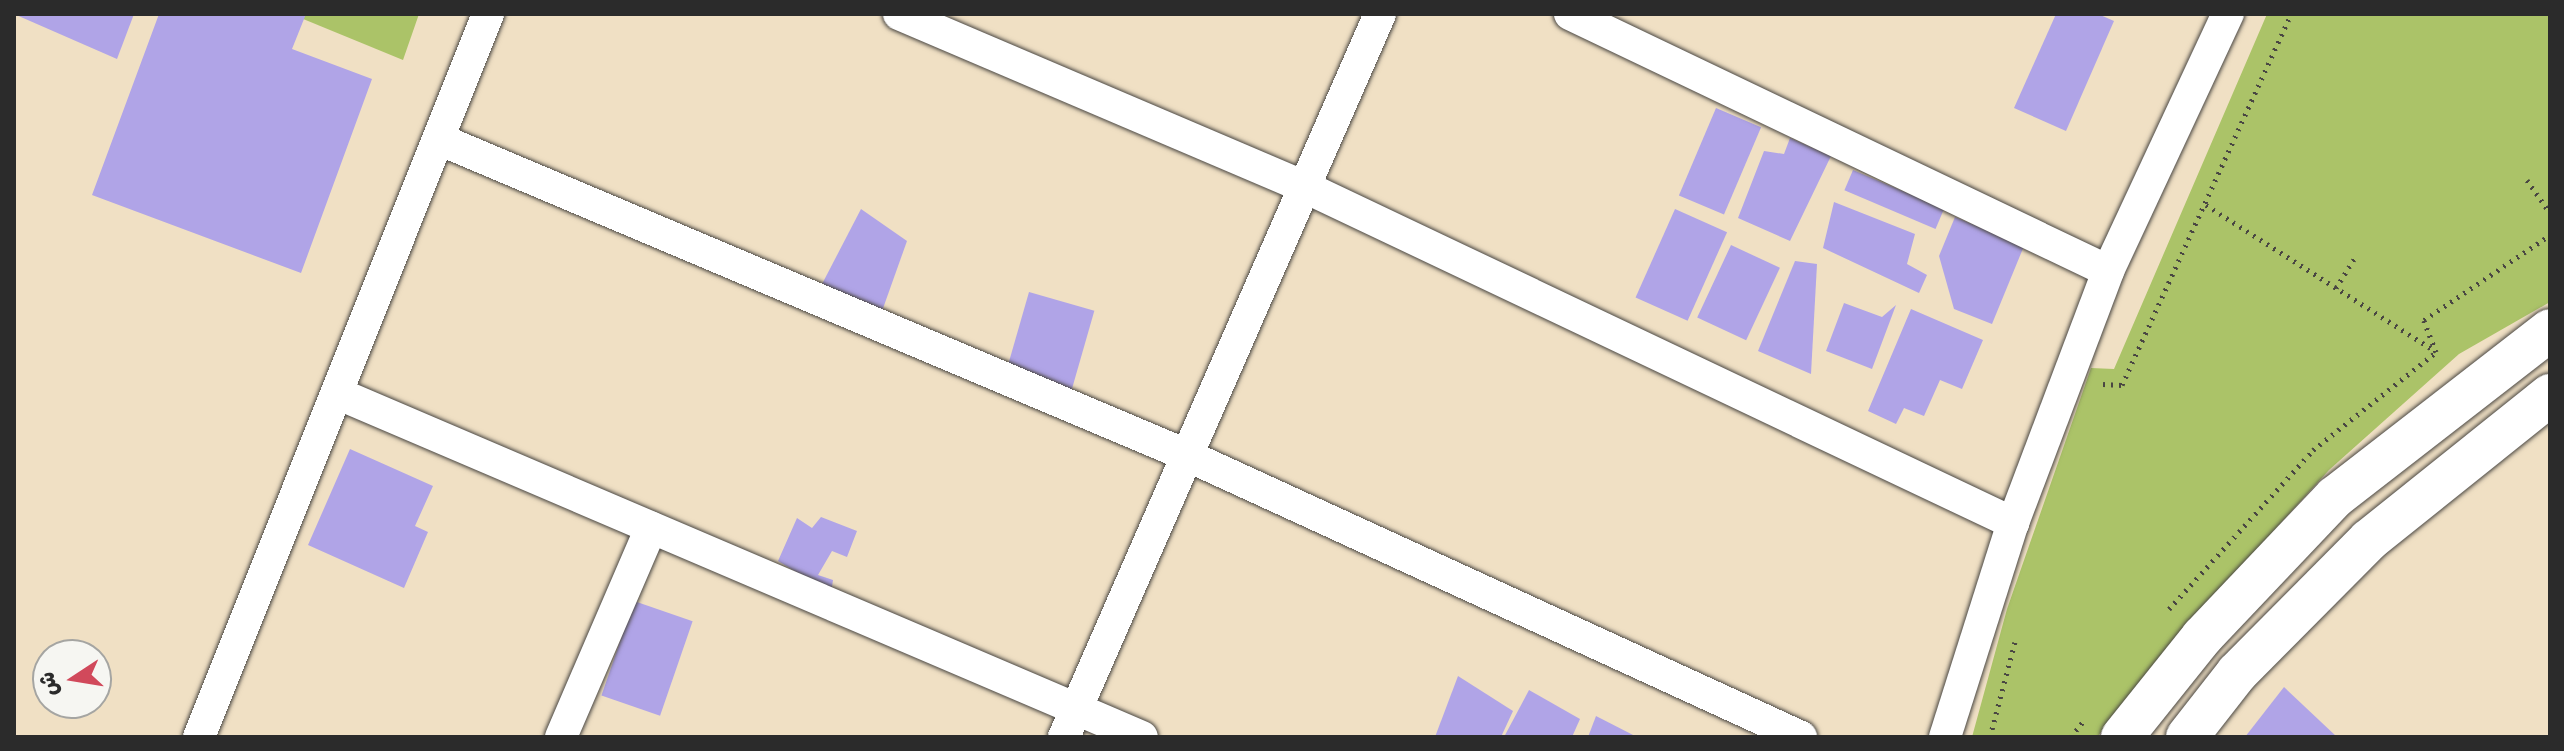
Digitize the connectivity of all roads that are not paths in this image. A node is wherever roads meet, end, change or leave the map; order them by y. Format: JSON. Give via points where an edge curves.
{"nodes":[{"id":1,"x":488,"y":14,"type":"edge"},
{"id":2,"x":899,"y":14,"type":"edge"},
{"id":3,"x":1380,"y":14,"type":"edge"},
{"id":4,"x":1570,"y":14,"type":"edge"},
{"id":5,"x":2228,"y":14,"type":"edge"},
{"id":6,"x":441,"y":140,"type":"junction"},
{"id":7,"x":1305,"y":187,"type":"junction"},
{"id":8,"x":2108,"y":271,"type":"junction"},
{"id":9,"x":2550,"y":330,"type":"edge"},
{"id":10,"x":339,"y":394,"type":"junction"},
{"id":11,"x":2550,"y":395,"type":"edge"},
{"id":12,"x":1184,"y":454,"type":"junction"},
{"id":13,"x":2013,"y":523,"type":"junction"},
{"id":14,"x":651,"y":528,"type":"junction"},
{"id":15,"x":1070,"y":724,"type":"edge"},
{"id":16,"x":199,"y":737,"type":"edge"},
{"id":17,"x":561,"y":737,"type":"edge"},
{"id":18,"x":1142,"y":737,"type":"edge"},
{"id":19,"x":1801,"y":737,"type":"edge"},
{"id":20,"x":1945,"y":737,"type":"edge"},
{"id":21,"x":2122,"y":737,"type":"edge"},
{"id":22,"x":2187,"y":737,"type":"edge"}],
"edges":[{"from":1,"to":6,"type":"street"},
{"from":2,"to":7,"type":"street"},
{"from":3,"to":7,"type":"street"},
{"from":4,"to":8,"type":"street"},
{"from":5,"to":8,"type":"street"},
{"from":6,"to":10,"type":"street"},
{"from":6,"to":12,"type":"street"},
{"from":7,"to":12,"type":"street"},
{"from":7,"to":13,"type":"street"},
{"from":8,"to":13,"type":"street"},
{"from":9,"to":21,"type":"street","via":[[2335,497],[2202,637]]},
{"from":10,"to":14,"type":"street"},
{"from":10,"to":16,"type":"street"},
{"from":11,"to":22,"type":"street","via":[[2369,540],[2237,673]]},
{"from":12,"to":15,"type":"street"},
{"from":12,"to":19,"type":"street"},
{"from":13,"to":20,"type":"street"},
{"from":14,"to":15,"type":"street"},
{"from":14,"to":17,"type":"street"},
{"from":15,"to":18,"type":"street"}]}
